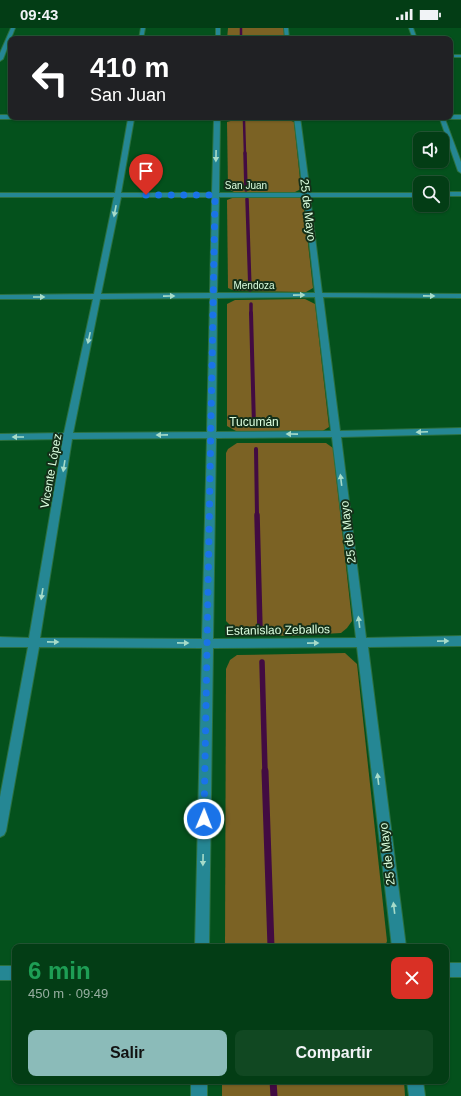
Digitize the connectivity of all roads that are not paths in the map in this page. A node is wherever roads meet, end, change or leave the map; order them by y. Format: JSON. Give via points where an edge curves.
{"nodes":[{"id":1,"x":8,"y":42,"type":"edge"},
{"id":2,"x":2,"y":56,"type":"edge"},
{"id":3,"x":130,"y":120,"type":"edge"},
{"id":4,"x":217,"y":120,"type":"edge"},
{"id":5,"x":297,"y":120,"type":"edge"},
{"id":6,"x":443,"y":120,"type":"edge"},
{"id":7,"x":461,"y":171,"type":"edge"},
{"id":8,"x":413,"y":194,"type":"edge"},
{"id":9,"x":449,"y":194,"type":"edge"},
{"id":10,"x":461,"y":194,"type":"edge"},
{"id":11,"x":0,"y":195,"type":"edge"},
{"id":12,"x":118,"y":195,"type":"junction"},
{"id":13,"x":215,"y":195,"type":"junction"},
{"id":14,"x":306,"y":195,"type":"junction"},
{"id":15,"x":214,"y":295,"type":"junction"},
{"id":16,"x":319,"y":295,"type":"junction"},
{"id":17,"x":461,"y":296,"type":"edge"},
{"id":18,"x":97,"y":297,"type":"junction"},
{"id":19,"x":0,"y":298,"type":"edge"},
{"id":20,"x":461,"y":431,"type":"edge"},
{"id":21,"x":211,"y":434,"type":"junction"},
{"id":22,"x":336,"y":434,"type":"junction"},
{"id":23,"x":68,"y":436,"type":"junction"},
{"id":24,"x":0,"y":437,"type":"edge"},
{"id":25,"x":461,"y":641,"type":"edge"},
{"id":26,"x":0,"y":642,"type":"edge"},
{"id":27,"x":34,"y":642,"type":"junction"},
{"id":28,"x":361,"y":642,"type":"junction"},
{"id":29,"x":207,"y":644,"type":"junction"},
{"id":30,"x":0,"y":831,"type":"edge"},
{"id":31,"x":202,"y":944,"type":"edge"},
{"id":32,"x":399,"y":944,"type":"edge"},
{"id":33,"x":449,"y":970,"type":"edge"},
{"id":34,"x":461,"y":970,"type":"edge"},
{"id":35,"x":0,"y":973,"type":"edge"},
{"id":36,"x":12,"y":973,"type":"edge"},
{"id":37,"x":199,"y":1084,"type":"edge"},
{"id":38,"x":415,"y":1084,"type":"edge"},
{"id":39,"x":199,"y":1096,"type":"edge"},
{"id":40,"x":417,"y":1096,"type":"edge"}],
"edges":[{"from":1,"to":2,"type":"street"},
{"from":3,"to":12,"type":"street","name":"Vicente López"},
{"from":4,"to":13,"type":"street","one_way":true},
{"from":5,"to":14,"type":"street","name":"25 de Mayo"},
{"from":6,"to":7,"type":"street"},
{"from":8,"to":14,"type":"street","name":"San Juan"},
{"from":9,"to":10,"type":"street"},
{"from":11,"to":12,"type":"street","name":"San Juan"},
{"from":12,"to":13,"type":"street","name":"San Juan"},
{"from":12,"to":18,"type":"street","name":"Vicente López","one_way":true},
{"from":13,"to":14,"type":"street","name":"San Juan"},
{"from":13,"to":15,"type":"street"},
{"from":14,"to":16,"type":"street","name":"25 de Mayo"},
{"from":15,"to":16,"type":"street","name":"Mendoza","one_way":true},
{"from":18,"to":15,"type":"street","name":"Mendoza","one_way":true},
{"from":15,"to":21,"type":"street"},
{"from":16,"to":17,"type":"street","name":"Mendoza","one_way":true},
{"from":16,"to":22,"type":"street","name":"25 de Mayo"},
{"from":19,"to":18,"type":"street","name":"Mendoza","one_way":true},
{"from":18,"to":23,"type":"street","name":"Vicente López","one_way":true},
{"from":20,"to":22,"type":"street","name":"Tucumán","one_way":true},
{"from":22,"to":21,"type":"street","name":"Tucumán","one_way":true},
{"from":21,"to":23,"type":"street","name":"Tucumán","one_way":true},
{"from":21,"to":29,"type":"street"},
{"from":28,"to":22,"type":"street","name":"25 de Mayo","one_way":true},
{"from":23,"to":24,"type":"street","name":"Tucumán","one_way":true},
{"from":23,"to":27,"type":"street","name":"Vicente López","one_way":true},
{"from":28,"to":25,"type":"street","name":"Estanislao Zeballos","one_way":true},
{"from":26,"to":27,"type":"street","name":"Estanislao Zeballos"},
{"from":27,"to":29,"type":"street","name":"Estanislao Zeballos","one_way":true},
{"from":27,"to":30,"type":"street","name":"Vicente López"},
{"from":29,"to":28,"type":"street","name":"Estanislao Zeballos","one_way":true},
{"from":32,"to":28,"type":"street","name":"25 de Mayo","one_way":true},
{"from":29,"to":31,"type":"street","one_way":true},
{"from":33,"to":34,"type":"street"},
{"from":35,"to":36,"type":"street"},
{"from":37,"to":39,"type":"street"},
{"from":38,"to":40,"type":"street"}]}
